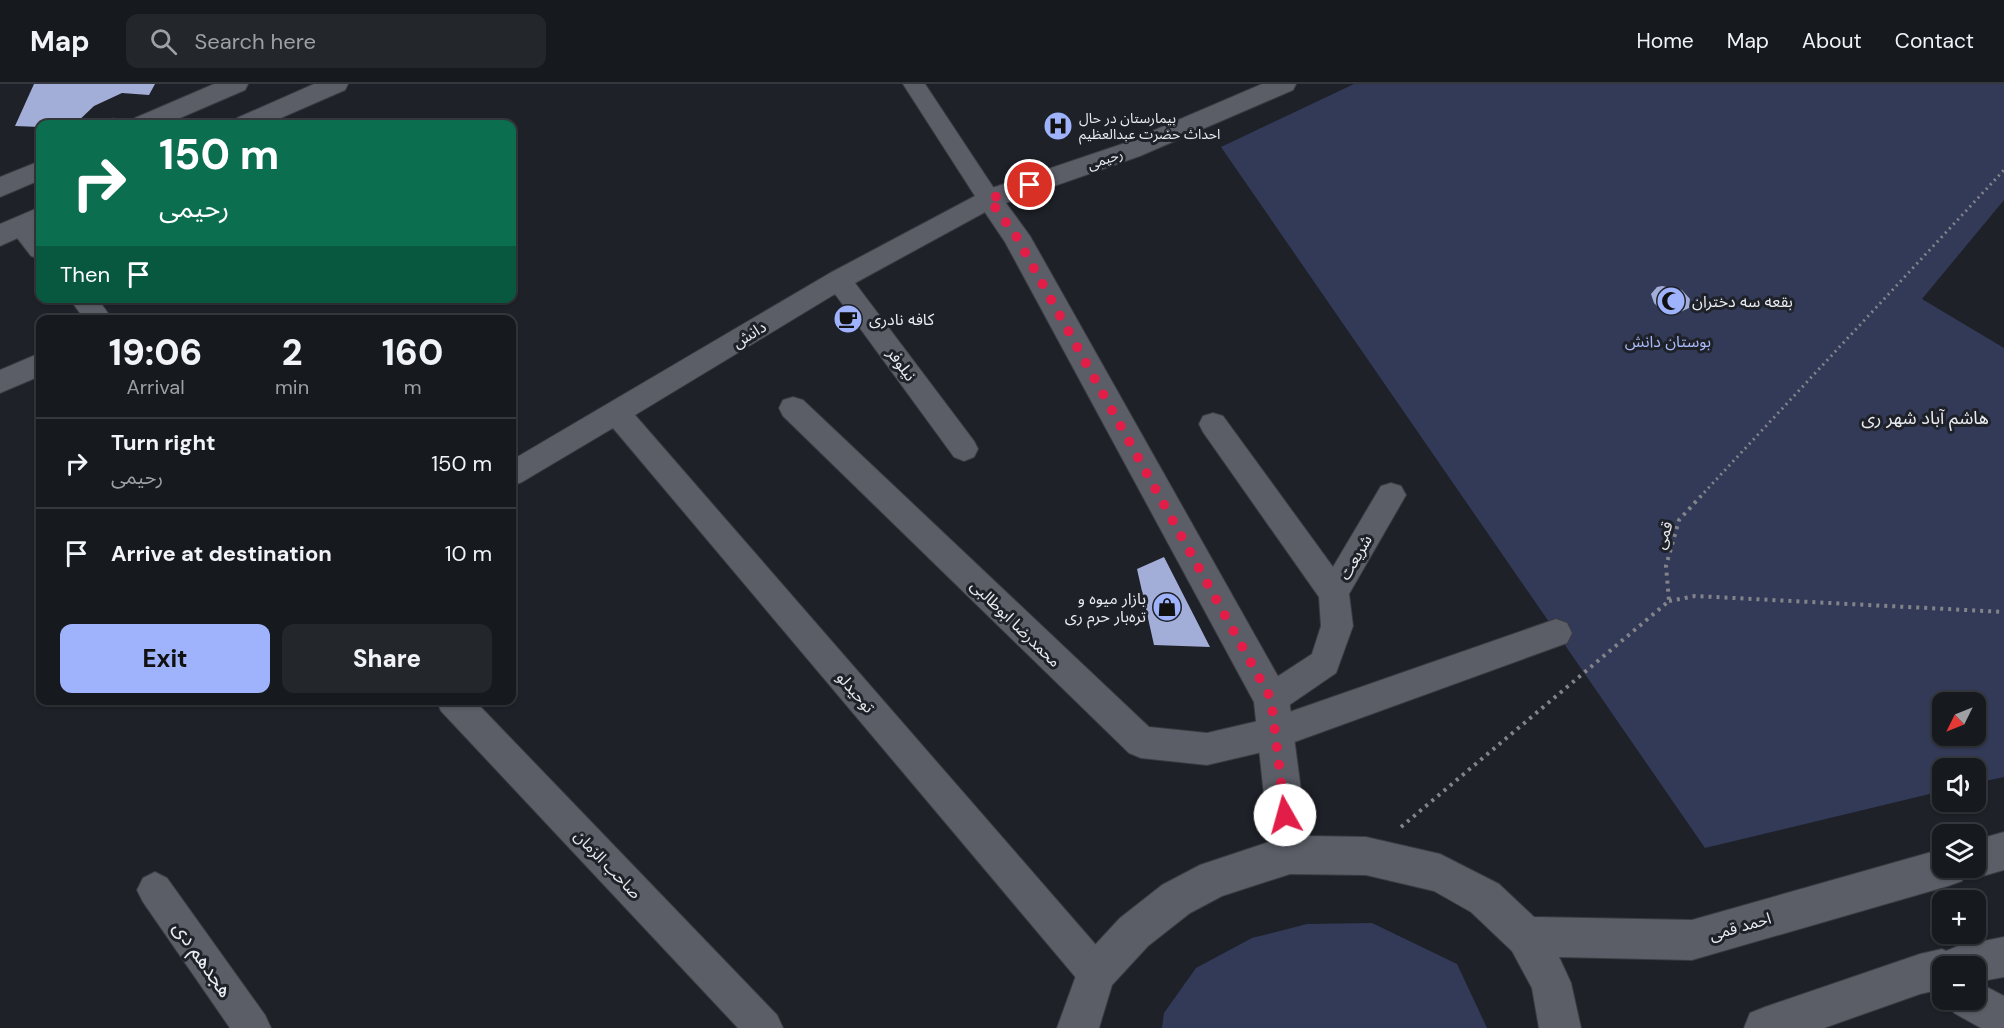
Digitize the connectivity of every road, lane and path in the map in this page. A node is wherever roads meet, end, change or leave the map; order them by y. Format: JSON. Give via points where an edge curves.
{"nodes":[{"id":1,"x":236,"y":84,"type":"edge"},
{"id":2,"x":336,"y":84,"type":"edge"},
{"id":3,"x":914,"y":84,"type":"edge"},
{"id":4,"x":1284,"y":84,"type":"edge"},
{"id":5,"x":153,"y":120,"type":"edge"},
{"id":6,"x":255,"y":120,"type":"edge"},
{"id":7,"x":2004,"y":170,"type":"edge"},
{"id":8,"x":36,"y":172,"type":"edge"},
{"id":9,"x":0,"y":188,"type":"edge"},
{"id":10,"x":989,"y":199,"type":"junction"},
{"id":11,"x":20,"y":226,"type":"edge"},
{"id":12,"x":36,"y":245,"type":"edge"},
{"id":13,"x":839,"y":280,"type":"junction"},
{"id":14,"x":86,"y":303,"type":"edge"},
{"id":15,"x":96,"y":315,"type":"edge"},
{"id":16,"x":36,"y":366,"type":"edge"},
{"id":17,"x":0,"y":382,"type":"edge"},
{"id":18,"x":793,"y":408,"type":"dead end"},
{"id":19,"x":616,"y":412,"type":"junction"},
{"id":20,"x":1213,"y":424,"type":"dead end"},
{"id":21,"x":964,"y":449,"type":"dead end"},
{"id":22,"x":516,"y":472,"type":"edge"},
{"id":23,"x":1391,"y":495,"type":"dead end"},
{"id":24,"x":1334,"y":593,"type":"junction"},
{"id":25,"x":1669,"y":601,"type":"junction"},
{"id":26,"x":2004,"y":612,"type":"edge"},
{"id":27,"x":1556,"y":633,"type":"dead end"},
{"id":28,"x":1271,"y":699,"type":"junction"},
{"id":29,"x":457,"y":705,"type":"edge"},
{"id":30,"x":1275,"y":733,"type":"junction"},
{"id":31,"x":2004,"y":851,"type":"edge"},
{"id":32,"x":1290,"y":855,"type":"junction"},
{"id":33,"x":1366,"y":856,"type":"junction"},
{"id":34,"x":1986,"y":856,"type":"edge"},
{"id":35,"x":1932,"y":872,"type":"edge"},
{"id":36,"x":155,"y":890,"type":"dead end"},
{"id":37,"x":1526,"y":937,"type":"junction"},
{"id":38,"x":2004,"y":957,"type":"edge"},
{"id":39,"x":1986,"y":962,"type":"edge"},
{"id":40,"x":1096,"y":972,"type":"junction"},
{"id":41,"x":1932,"y":977,"type":"edge"},
{"id":42,"x":1986,"y":1008,"type":"edge"},
{"id":43,"x":2004,"y":1018,"type":"edge"},
{"id":44,"x":1077,"y":1027,"type":"edge"},
{"id":45,"x":252,"y":1028,"type":"edge"},
{"id":46,"x":764,"y":1028,"type":"edge"},
{"id":47,"x":1560,"y":1028,"type":"edge"},
{"id":48,"x":1765,"y":1028,"type":"edge"}],
"edges":[{"from":1,"to":5,"type":"street"},
{"from":2,"to":6,"type":"street"},
{"from":3,"to":10,"type":"street"},
{"from":4,"to":10,"type":"street","name":"رحیمی","via":[[1131,150]]},
{"from":7,"to":25,"type":"path","name":"قمی","via":[[1679,520],[1666,566]]},
{"from":8,"to":9,"type":"street"},
{"from":10,"to":13,"type":"street","name":"دانش"},
{"from":10,"to":28,"type":"street","via":[[1016,236]]},
{"from":11,"to":12,"type":"street"},
{"from":13,"to":19,"type":"street","name":"دانش"},
{"from":13,"to":21,"type":"street","name":"نیلوفر"},
{"from":14,"to":15,"type":"street"},
{"from":16,"to":17,"type":"street"},
{"from":18,"to":30,"type":"street","name":"محمدرضا ابوطالبی","via":[[1141,742],[1207,749]]},
{"from":19,"to":22,"type":"street","name":"دانش"},
{"from":19,"to":40,"type":"street","name":"توحیدلو"},
{"from":20,"to":24,"type":"street"},
{"from":23,"to":24,"type":"street","name":"شریعت"},
{"from":24,"to":28,"type":"street","name":"شریعت","via":[[1337,626],[1325,663]]},
{"from":25,"to":26,"type":"path","via":[[1695,596]]},
{"from":25,"to":33,"type":"path"},
{"from":27,"to":30,"type":"street","name":"محمدرضا ابوطالبی"},
{"from":28,"to":30,"type":"street"},
{"from":29,"to":46,"type":"street","name":"صاحب الزمان"},
{"from":30,"to":32,"type":"street"},
{"from":31,"to":34,"type":"street"},
{"from":32,"to":33,"type":"street"},
{"from":32,"to":40,"type":"street","via":[[1214,879],[1176,899],[1134,932]]},
{"from":33,"to":37,"type":"street","via":[[1440,873],[1485,898]]},
{"from":35,"to":37,"type":"street","name":"احمد قمی","via":[[1692,940]]},
{"from":36,"to":45,"type":"street","name":"هجدهم دی"},
{"from":37,"to":47,"type":"street","via":[[1551,983]]},
{"from":38,"to":39,"type":"street"},
{"from":40,"to":44,"type":"street"},
{"from":41,"to":48,"type":"street"},
{"from":42,"to":43,"type":"street"}]}
